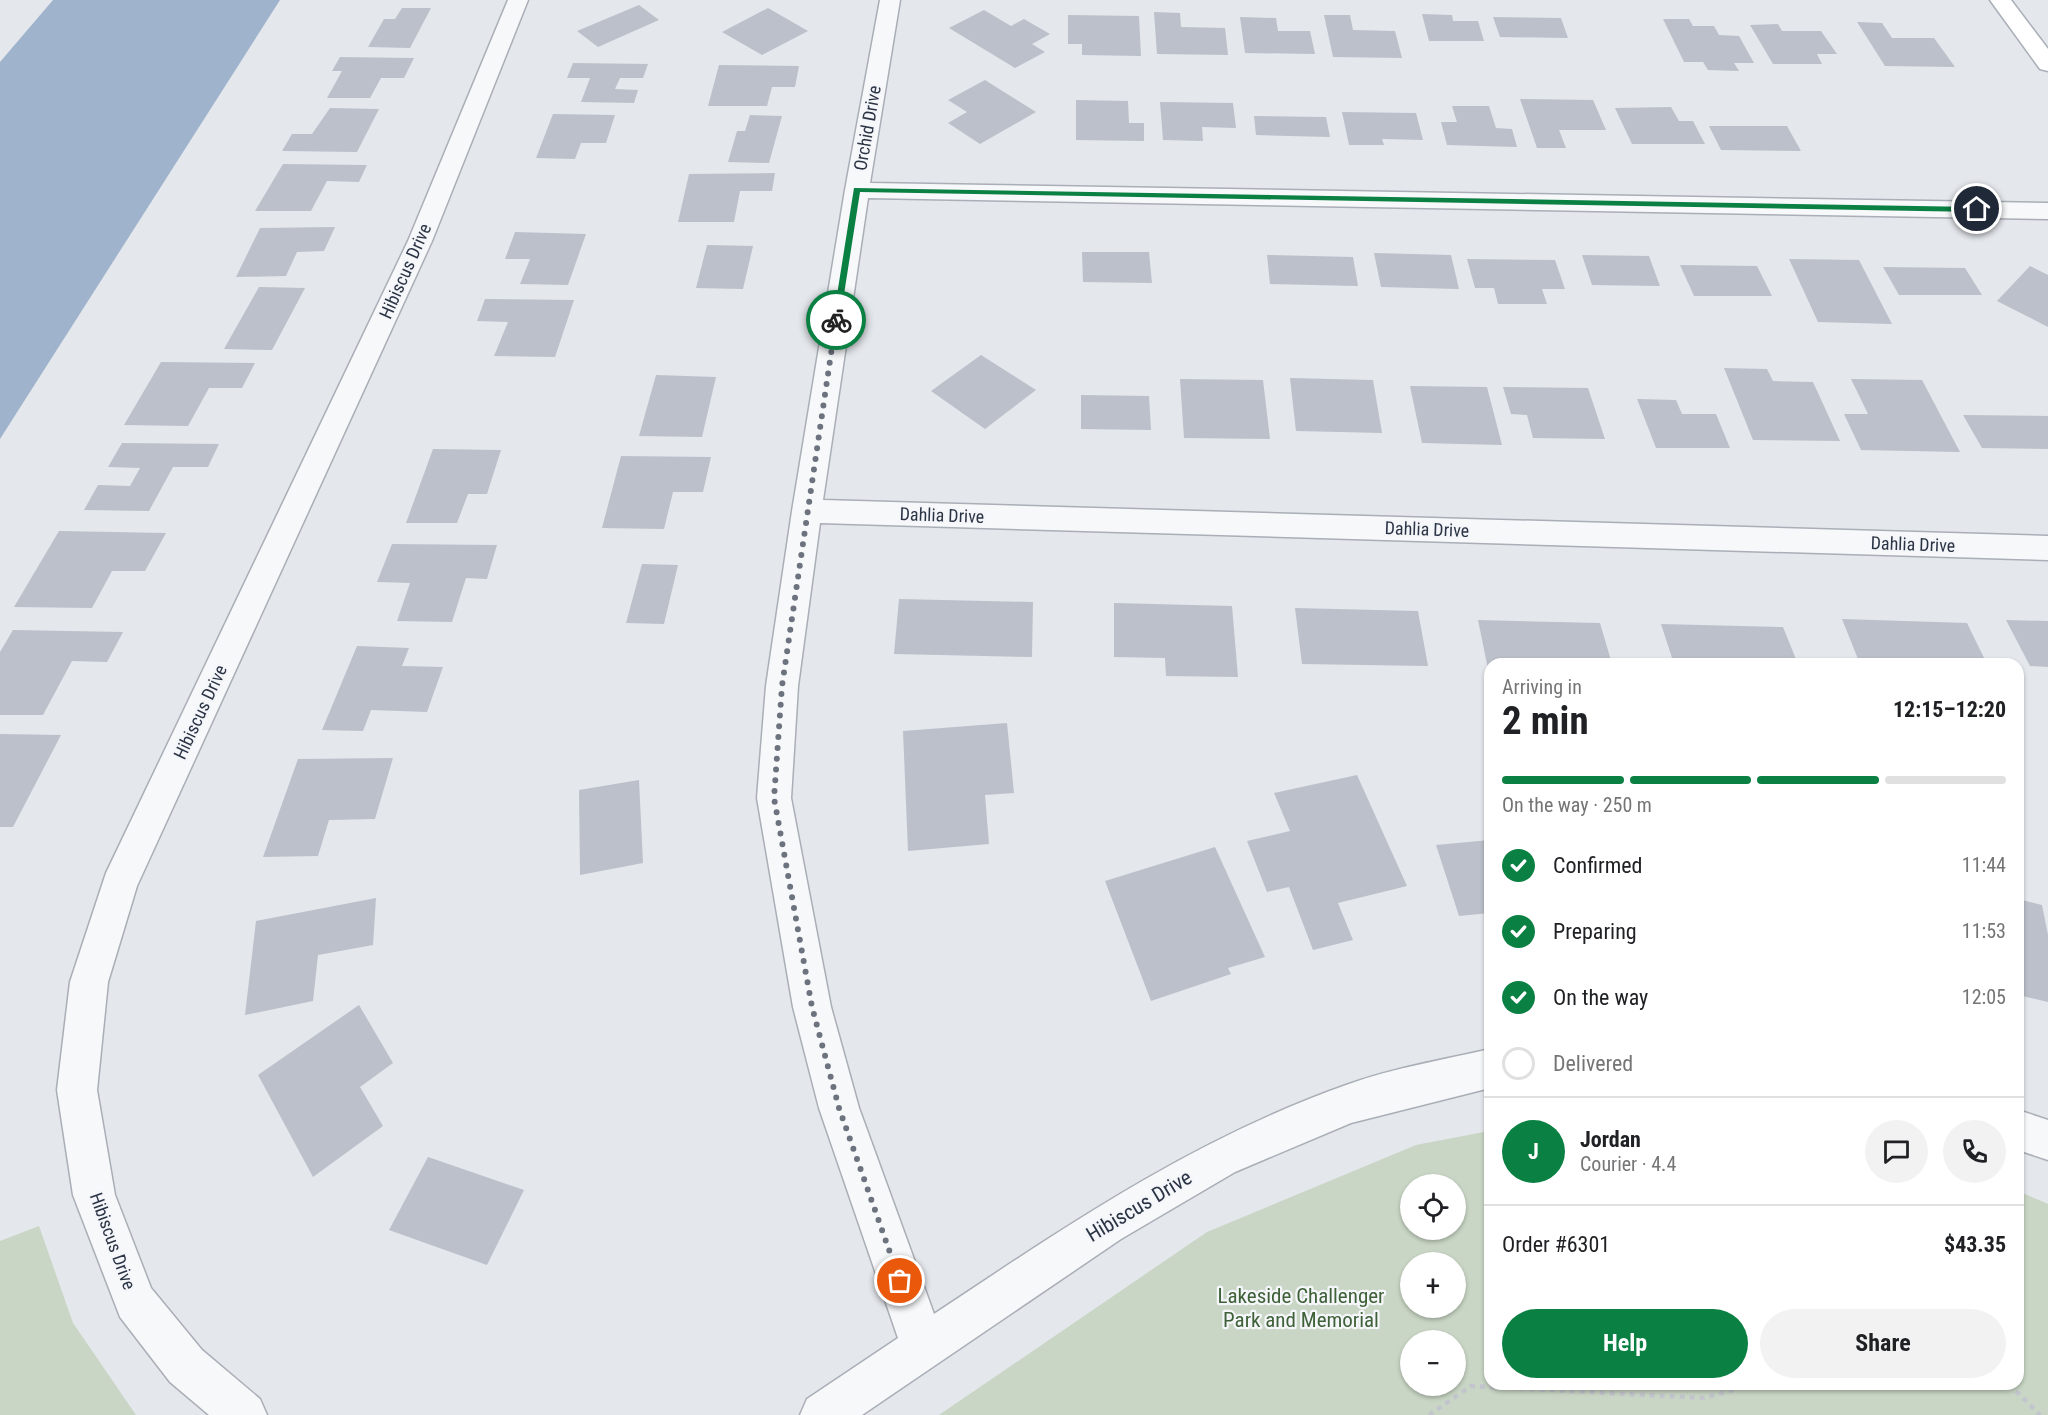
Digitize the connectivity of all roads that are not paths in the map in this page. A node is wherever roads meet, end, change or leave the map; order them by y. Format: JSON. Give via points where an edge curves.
{"nodes":[{"id":1,"x":518,"y":0,"type":"edge"},
{"id":2,"x":890,"y":0,"type":"edge"},
{"id":3,"x":2000,"y":0,"type":"edge"},
{"id":4,"x":2048,"y":64,"type":"edge"},
{"id":5,"x":857,"y":190,"type":"junction"},
{"id":6,"x":2048,"y":211,"type":"edge"},
{"id":7,"x":807,"y":511,"type":"junction"},
{"id":8,"x":2048,"y":548,"type":"edge"},
{"id":9,"x":1484,"y":1070,"type":"edge"},
{"id":10,"x":2024,"y":1132,"type":"edge"},
{"id":11,"x":2048,"y":1140,"type":"edge"},
{"id":12,"x":922,"y":1346,"type":"junction"},
{"id":13,"x":244,"y":1415,"type":"edge"},
{"id":14,"x":823,"y":1415,"type":"edge"}],
"edges":[{"from":1,"to":13,"type":"street","name":"Hibiscus Drive","via":[[420,241],[119,885],[89,982],[77,1090],[94,1195],[135,1302],[186,1366]]},
{"from":2,"to":5,"type":"street","name":"Orchid Drive"},
{"from":3,"to":4,"type":"street"},
{"from":5,"to":6,"type":"street"},
{"from":5,"to":7,"type":"street","name":"Orchid Drive"},
{"from":7,"to":8,"type":"street","name":"Dahlia Drive"},
{"from":7,"to":12,"type":"street","name":"Orchid Drive","via":[[782,686],[774,798],[812,1007],[839,1108]]},
{"from":9,"to":12,"type":"street","name":"Hibiscus Drive","via":[[1350,1103],[1221,1158],[1106,1224]]},
{"from":10,"to":11,"type":"street"},
{"from":12,"to":14,"type":"street","name":"Hibiscus Drive"}]}
